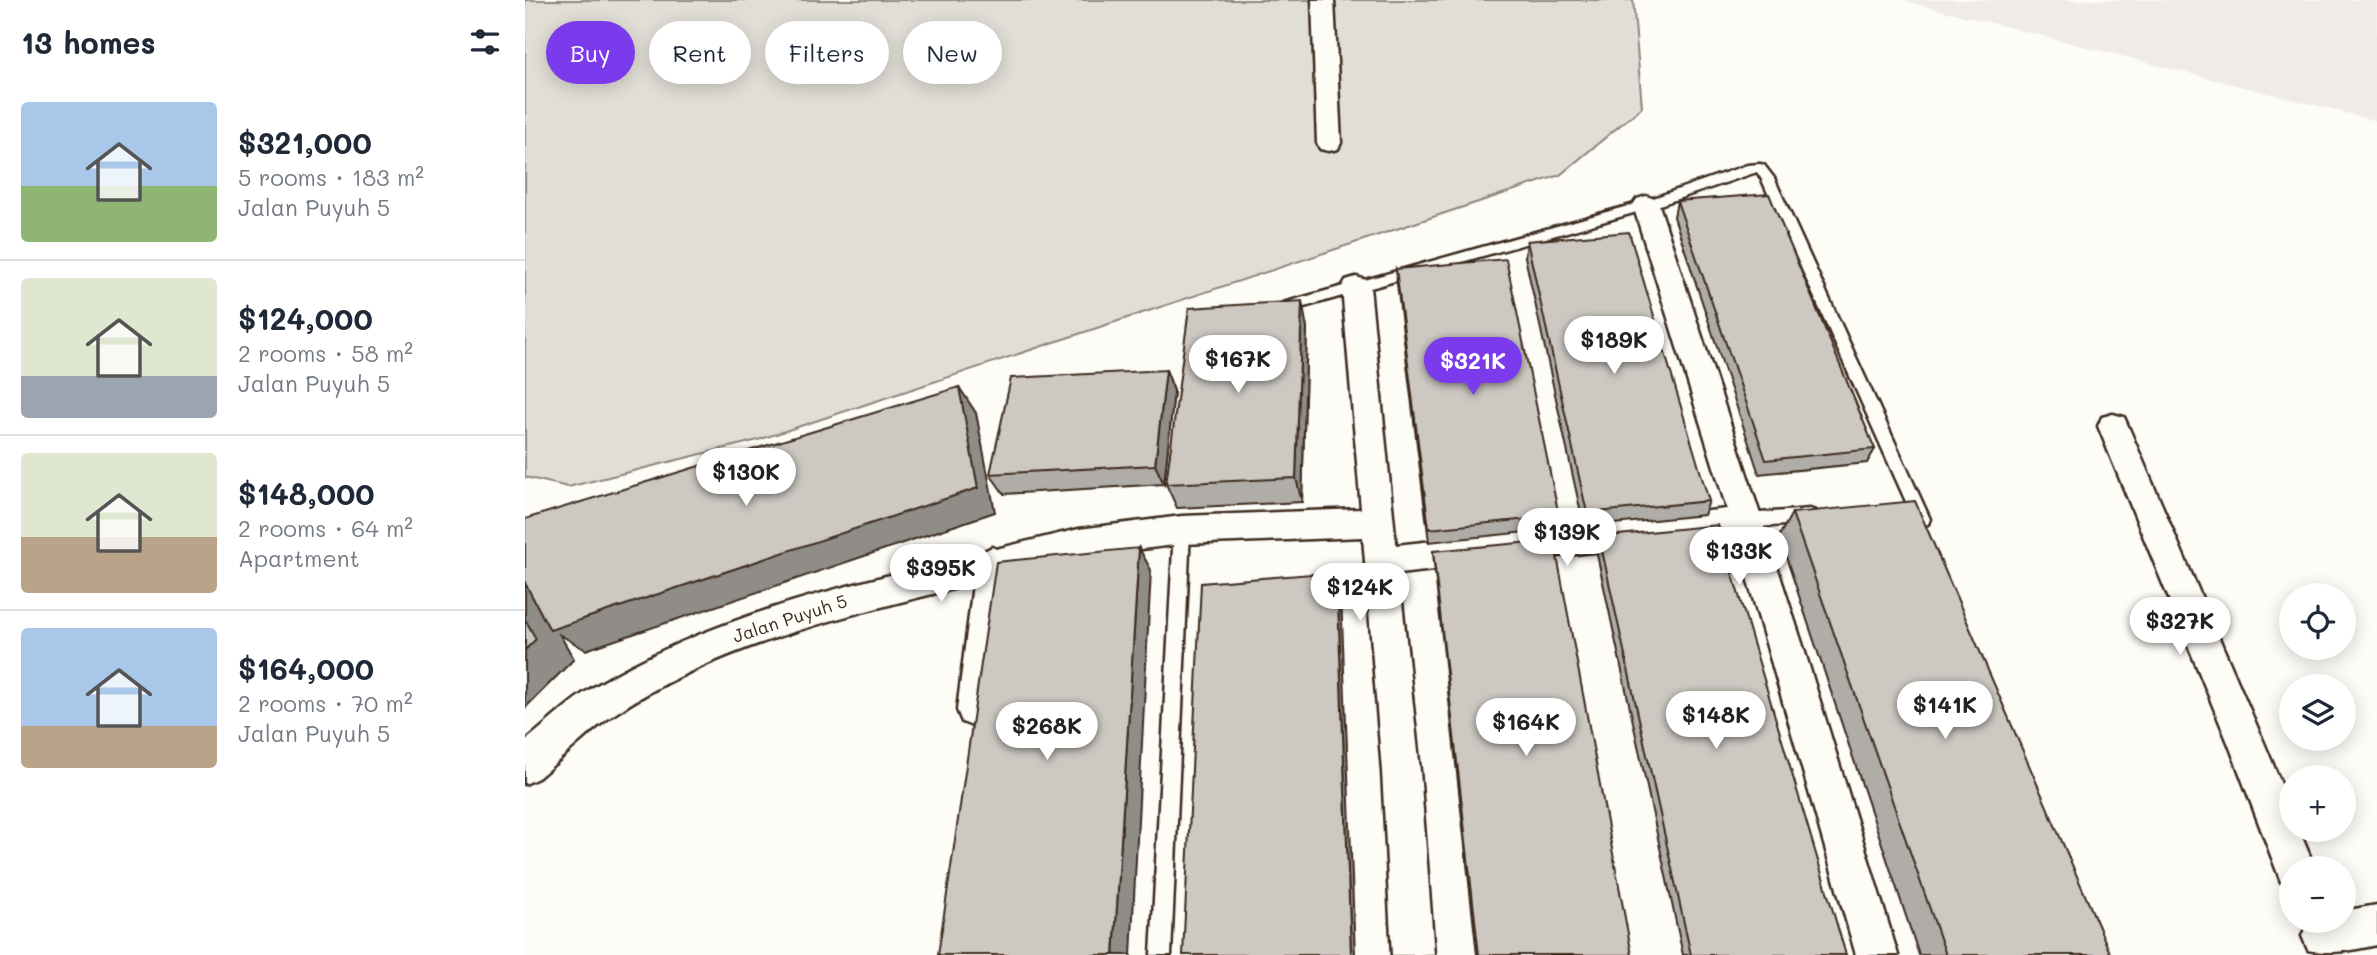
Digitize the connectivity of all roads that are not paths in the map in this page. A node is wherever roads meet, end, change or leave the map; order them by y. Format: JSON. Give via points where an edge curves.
{"nodes":[{"id":1,"x":1323,"y":0,"type":"edge"},
{"id":2,"x":1329,"y":142,"type":"dead end"},
{"id":3,"x":1646,"y":205,"type":"junction"},
{"id":4,"x":1356,"y":288,"type":"junction"},
{"id":5,"x":1270,"y":312,"type":"edge"},
{"id":6,"x":2113,"y":426,"type":"dead end"},
{"id":7,"x":1825,"y":515,"type":"edge"},
{"id":8,"x":1747,"y":521,"type":"junction"},
{"id":9,"x":1378,"y":522,"type":"junction"},
{"id":10,"x":1182,"y":530,"type":"junction"},
{"id":11,"x":1928,"y":534,"type":"edge"},
{"id":12,"x":1382,"y":561,"type":"junction"},
{"id":13,"x":992,"y":562,"type":"junction"},
{"id":14,"x":972,"y":738,"type":"edge"},
{"id":15,"x":525,"y":765,"type":"edge"},
{"id":16,"x":2290,"y":856,"type":"edge"},
{"id":17,"x":2377,"y":925,"type":"edge"},
{"id":18,"x":2322,"y":937,"type":"edge"},
{"id":19,"x":1161,"y":955,"type":"edge"},
{"id":20,"x":1413,"y":955,"type":"edge"},
{"id":21,"x":1877,"y":955,"type":"edge"}],
"edges":[{"from":1,"to":2,"type":"street"},
{"from":3,"to":4,"type":"lane"},
{"from":3,"to":8,"type":"street"},
{"from":3,"to":11,"type":"lane","via":[[1760,168],[1911,509]]},
{"from":4,"to":5,"type":"lane"},
{"from":4,"to":9,"type":"street"},
{"from":6,"to":16,"type":"street"},
{"from":7,"to":8,"type":"lane"},
{"from":8,"to":12,"type":"street"},
{"from":8,"to":21,"type":"street"},
{"from":9,"to":10,"type":"street","name":"Jalan Puyuh 5"},
{"from":9,"to":12,"type":"street"},
{"from":10,"to":13,"type":"street","name":"Jalan Puyuh 5","via":[[1079,543]]},
{"from":10,"to":19,"type":"lane"},
{"from":12,"to":20,"type":"street"},
{"from":13,"to":14,"type":"street"},
{"from":13,"to":15,"type":"street","name":"Jalan Puyuh 5","via":[[736,636],[603,701]]},
{"from":17,"to":18,"type":"street"}]}
